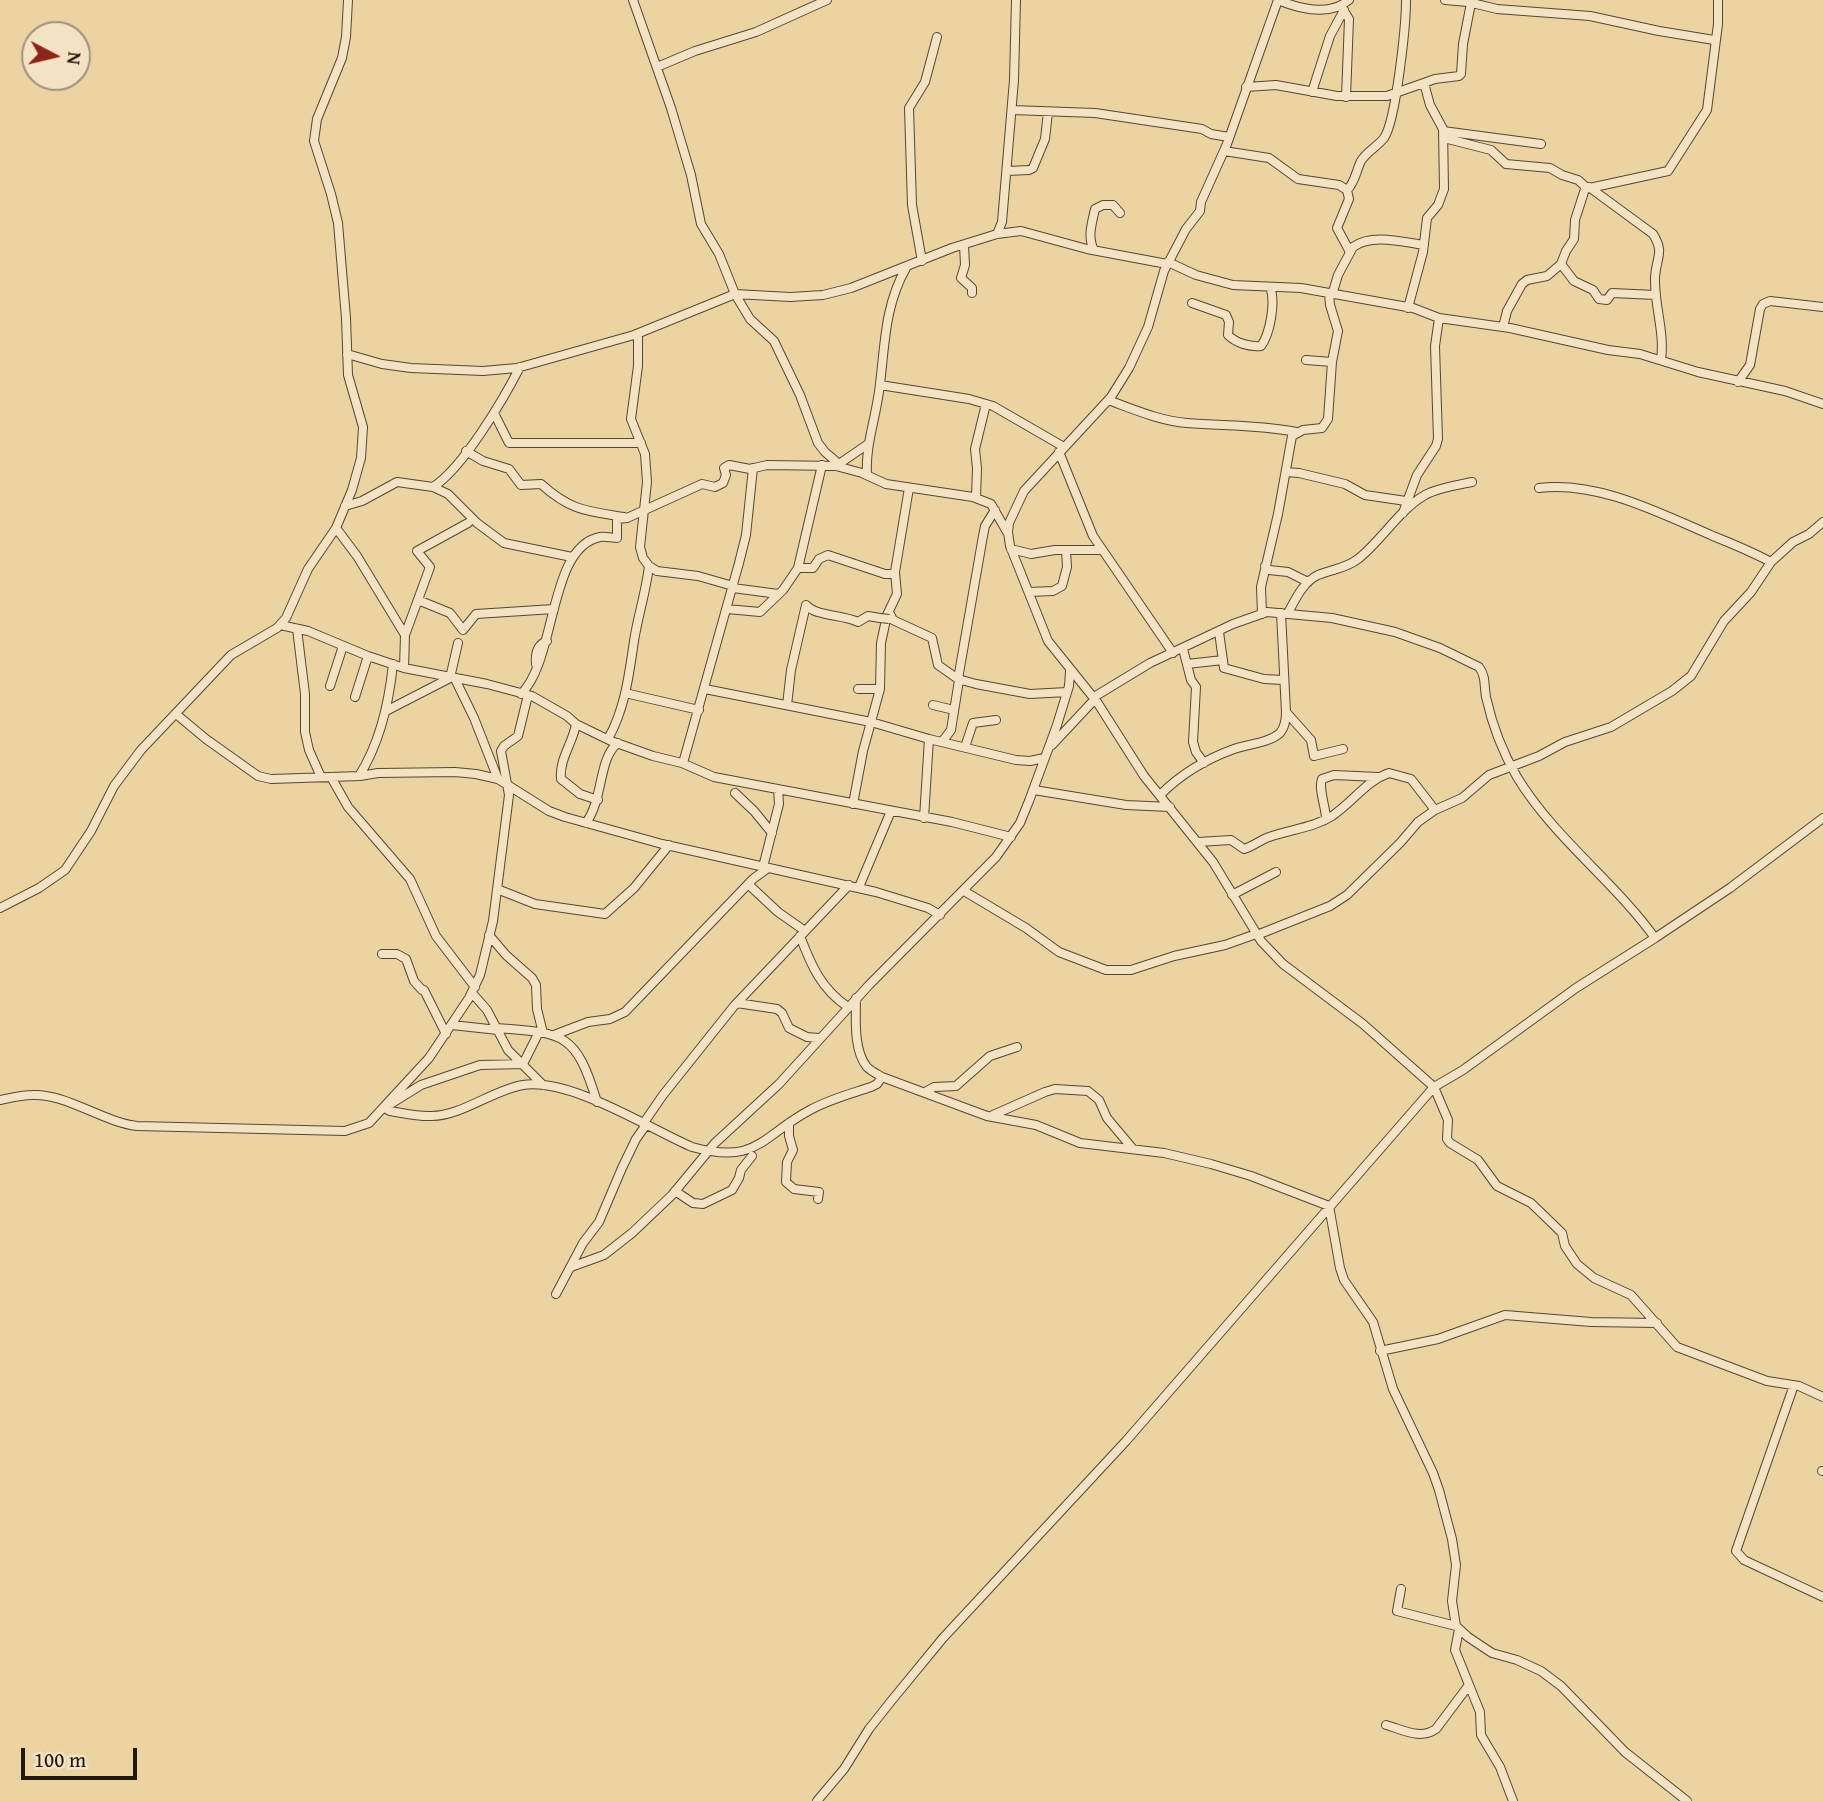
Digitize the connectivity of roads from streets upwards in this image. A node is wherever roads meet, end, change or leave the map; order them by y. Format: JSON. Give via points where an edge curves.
{"nodes":[{"id":1,"x":348,"y":0,"type":"edge"},
{"id":2,"x":633,"y":0,"type":"edge"},
{"id":3,"x":827,"y":0,"type":"edge"},
{"id":4,"x":1016,"y":0,"type":"edge"},
{"id":5,"x":1278,"y":0,"type":"edge"},
{"id":6,"x":1406,"y":0,"type":"edge"},
{"id":7,"x":1445,"y":0,"type":"edge"},
{"id":8,"x":1718,"y":0,"type":"edge"},
{"id":9,"x":1470,"y":2,"type":"edge"},
{"id":10,"x":1495,"y":4,"type":"edge"},
{"id":11,"x":1345,"y":6,"type":"edge"},
{"id":12,"x":937,"y":37,"type":"dead end"},
{"id":13,"x":1714,"y":40,"type":"junction"},
{"id":14,"x":657,"y":67,"type":"junction"},
{"id":15,"x":1424,"y":83,"type":"junction"},
{"id":16,"x":1246,"y":87,"type":"junction"},
{"id":17,"x":1312,"y":92,"type":"junction"},
{"id":18,"x":1397,"y":92,"type":"junction"},
{"id":19,"x":1346,"y":97,"type":"junction"},
{"id":20,"x":1012,"y":110,"type":"junction"},
{"id":21,"x":1048,"y":112,"type":"junction"},
{"id":22,"x":1444,"y":134,"type":"junction"},
{"id":23,"x":1229,"y":137,"type":"junction"},
{"id":24,"x":1541,"y":144,"type":"dead end"},
{"id":25,"x":1224,"y":151,"type":"junction"},
{"id":26,"x":1007,"y":171,"type":"junction"},
{"id":27,"x":1588,"y":187,"type":"junction"},
{"id":28,"x":1347,"y":190,"type":"junction"},
{"id":29,"x":1121,"y":213,"type":"dead end"},
{"id":30,"x":998,"y":234,"type":"junction"},
{"id":31,"x":964,"y":245,"type":"junction"},
{"id":32,"x":1424,"y":245,"type":"junction"},
{"id":33,"x":1094,"y":250,"type":"junction"},
{"id":34,"x":1350,"y":252,"type":"junction"},
{"id":35,"x":922,"y":261,"type":"junction"},
{"id":36,"x":1168,"y":263,"type":"junction"},
{"id":37,"x":1561,"y":264,"type":"junction"},
{"id":38,"x":906,"y":268,"type":"junction"},
{"id":39,"x":1270,"y":287,"type":"junction"},
{"id":40,"x":972,"y":293,"type":"dead end"},
{"id":41,"x":736,"y":294,"type":"junction"},
{"id":42,"x":1331,"y":294,"type":"junction"},
{"id":43,"x":1656,"y":295,"type":"junction"},
{"id":44,"x":1192,"y":303,"type":"dead end"},
{"id":45,"x":1823,"y":307,"type":"edge"},
{"id":46,"x":1408,"y":308,"type":"junction"},
{"id":47,"x":1439,"y":318,"type":"junction"},
{"id":48,"x":1503,"y":327,"type":"junction"},
{"id":49,"x":638,"y":334,"type":"junction"},
{"id":50,"x":347,"y":354,"type":"junction"},
{"id":51,"x":1306,"y":360,"type":"dead end"},
{"id":52,"x":1661,"y":360,"type":"junction"},
{"id":53,"x":1332,"y":362,"type":"junction"},
{"id":54,"x":520,"y":367,"type":"junction"},
{"id":55,"x":1738,"y":382,"type":"junction"},
{"id":56,"x":880,"y":385,"type":"junction"},
{"id":57,"x":1108,"y":400,"type":"junction"},
{"id":58,"x":986,"y":404,"type":"junction"},
{"id":59,"x":1823,"y":404,"type":"edge"},
{"id":60,"x":494,"y":413,"type":"junction"},
{"id":61,"x":1296,"y":432,"type":"junction"},
{"id":62,"x":641,"y":443,"type":"junction"},
{"id":63,"x":868,"y":444,"type":"junction"},
{"id":64,"x":1062,"y":450,"type":"junction"},
{"id":65,"x":466,"y":451,"type":"junction"},
{"id":66,"x":822,"y":465,"type":"junction"},
{"id":67,"x":838,"y":465,"type":"junction"},
{"id":68,"x":753,"y":468,"type":"junction"},
{"id":69,"x":1286,"y":472,"type":"junction"},
{"id":70,"x":867,"y":475,"type":"junction"},
{"id":71,"x":1472,"y":482,"type":"dead end"},
{"id":72,"x":433,"y":486,"type":"junction"},
{"id":73,"x":909,"y":488,"type":"junction"},
{"id":74,"x":1539,"y":488,"type":"dead end"},
{"id":75,"x":976,"y":498,"type":"junction"},
{"id":76,"x":1406,"y":501,"type":"junction"},
{"id":77,"x":345,"y":506,"type":"junction"},
{"id":78,"x":646,"y":509,"type":"junction"},
{"id":79,"x":995,"y":510,"type":"junction"},
{"id":80,"x":1403,"y":515,"type":"junction"},
{"id":81,"x":627,"y":518,"type":"junction"},
{"id":82,"x":1823,"y":522,"type":"edge"},
{"id":83,"x":468,"y":523,"type":"dead end"},
{"id":84,"x":336,"y":528,"type":"junction"},
{"id":85,"x":1008,"y":535,"type":"junction"},
{"id":86,"x":1011,"y":549,"type":"junction"},
{"id":87,"x":1066,"y":550,"type":"junction"},
{"id":88,"x":1102,"y":550,"type":"junction"},
{"id":89,"x":572,"y":556,"type":"junction"},
{"id":90,"x":1772,"y":562,"type":"junction"},
{"id":91,"x":649,"y":566,"type":"junction"},
{"id":92,"x":1265,"y":566,"type":"junction"},
{"id":93,"x":798,"y":568,"type":"junction"},
{"id":94,"x":893,"y":576,"type":"junction"},
{"id":95,"x":1308,"y":582,"type":"junction"},
{"id":96,"x":733,"y":587,"type":"junction"},
{"id":97,"x":1029,"y":592,"type":"junction"},
{"id":98,"x":778,"y":594,"type":"junction"},
{"id":99,"x":418,"y":600,"type":"junction"},
{"id":100,"x":726,"y":608,"type":"junction"},
{"id":101,"x":554,"y":610,"type":"junction"},
{"id":102,"x":1284,"y":613,"type":"junction"},
{"id":103,"x":1262,"y":614,"type":"junction"},
{"id":104,"x":886,"y":616,"type":"junction"},
{"id":105,"x":280,"y":625,"type":"junction"},
{"id":106,"x":297,"y":629,"type":"junction"},
{"id":107,"x":1219,"y":632,"type":"junction"},
{"id":108,"x":405,"y":635,"type":"junction"},
{"id":109,"x":458,"y":643,"type":"dead end"},
{"id":110,"x":343,"y":646,"type":"junction"},
{"id":111,"x":1183,"y":649,"type":"junction"},
{"id":112,"x":1173,"y":653,"type":"junction"},
{"id":113,"x":368,"y":656,"type":"junction"},
{"id":114,"x":1223,"y":660,"type":"junction"},
{"id":115,"x":393,"y":664,"type":"junction"},
{"id":116,"x":1187,"y":664,"type":"junction"},
{"id":117,"x":404,"y":668,"type":"junction"},
{"id":118,"x":1070,"y":671,"type":"junction"},
{"id":119,"x":452,"y":679,"type":"junction"},
{"id":120,"x":959,"y":679,"type":"junction"},
{"id":121,"x":1283,"y":680,"type":"junction"},
{"id":122,"x":330,"y":686,"type":"dead end"},
{"id":123,"x":705,"y":689,"type":"junction"},
{"id":124,"x":858,"y":689,"type":"dead end"},
{"id":125,"x":880,"y":689,"type":"junction"},
{"id":126,"x":1067,"y":692,"type":"junction"},
{"id":127,"x":625,"y":693,"type":"junction"},
{"id":128,"x":524,"y":695,"type":"junction"},
{"id":129,"x":355,"y":697,"type":"dead end"},
{"id":130,"x":1094,"y":698,"type":"junction"},
{"id":131,"x":787,"y":705,"type":"junction"},
{"id":132,"x":933,"y":705,"type":"dead end"},
{"id":133,"x":699,"y":710,"type":"junction"},
{"id":134,"x":954,"y":710,"type":"junction"},
{"id":135,"x":386,"y":711,"type":"junction"},
{"id":136,"x":1286,"y":712,"type":"junction"},
{"id":137,"x":176,"y":714,"type":"junction"},
{"id":138,"x":996,"y":720,"type":"dead end"},
{"id":139,"x":871,"y":722,"type":"junction"},
{"id":140,"x":576,"y":724,"type":"junction"},
{"id":141,"x":929,"y":739,"type":"junction"},
{"id":142,"x":608,"y":740,"type":"junction"},
{"id":143,"x":942,"y":741,"type":"junction"},
{"id":144,"x":618,"y":743,"type":"junction"},
{"id":145,"x":965,"y":747,"type":"junction"},
{"id":146,"x":1343,"y":750,"type":"dead end"},
{"id":147,"x":1046,"y":754,"type":"junction"},
{"id":148,"x":1025,"y":761,"type":"junction"},
{"id":149,"x":1204,"y":762,"type":"junction"},
{"id":150,"x":683,"y":763,"type":"junction"},
{"id":151,"x":1511,"y":766,"type":"junction"},
{"id":152,"x":1038,"y":775,"type":"junction"},
{"id":153,"x":359,"y":776,"type":"junction"},
{"id":154,"x":1378,"y":776,"type":"junction"},
{"id":155,"x":326,"y":777,"type":"junction"},
{"id":156,"x":498,"y":779,"type":"junction"},
{"id":157,"x":507,"y":785,"type":"junction"},
{"id":158,"x":778,"y":789,"type":"junction"},
{"id":159,"x":1034,"y":790,"type":"junction"},
{"id":160,"x":735,"y":793,"type":"dead end"},
{"id":161,"x":1160,"y":795,"type":"junction"},
{"id":162,"x":598,"y":800,"type":"junction"},
{"id":163,"x":853,"y":804,"type":"junction"},
{"id":164,"x":1170,"y":807,"type":"junction"},
{"id":165,"x":1435,"y":810,"type":"junction"},
{"id":166,"x":891,"y":811,"type":"junction"},
{"id":167,"x":924,"y":818,"type":"junction"},
{"id":168,"x":1823,"y":818,"type":"edge"},
{"id":169,"x":1326,"y":819,"type":"junction"},
{"id":170,"x":586,"y":823,"type":"junction"},
{"id":171,"x":772,"y":833,"type":"junction"},
{"id":172,"x":1011,"y":837,"type":"junction"},
{"id":173,"x":1198,"y":842,"type":"junction"},
{"id":174,"x":669,"y":845,"type":"junction"},
{"id":175,"x":766,"y":867,"type":"junction"},
{"id":176,"x":1276,"y":872,"type":"dead end"},
{"id":177,"x":748,"y":884,"type":"junction"},
{"id":178,"x":849,"y":885,"type":"junction"},
{"id":179,"x":859,"y":887,"type":"junction"},
{"id":180,"x":497,"y":889,"type":"junction"},
{"id":181,"x":964,"y":891,"type":"junction"},
{"id":182,"x":1232,"y":895,"type":"junction"},
{"id":183,"x":0,"y":908,"type":"edge"},
{"id":184,"x":940,"y":915,"type":"junction"},
{"id":185,"x":802,"y":934,"type":"junction"},
{"id":186,"x":1257,"y":934,"type":"junction"},
{"id":187,"x":489,"y":935,"type":"junction"},
{"id":188,"x":1656,"y":938,"type":"junction"},
{"id":189,"x":382,"y":954,"type":"dead end"},
{"id":190,"x":473,"y":990,"type":"junction"},
{"id":191,"x":856,"y":998,"type":"junction"},
{"id":192,"x":737,"y":1003,"type":"junction"},
{"id":193,"x":848,"y":1007,"type":"junction"},
{"id":194,"x":452,"y":1026,"type":"junction"},
{"id":195,"x":497,"y":1029,"type":"junction"},
{"id":196,"x":541,"y":1033,"type":"junction"},
{"id":197,"x":446,"y":1034,"type":"junction"},
{"id":198,"x":554,"y":1035,"type":"junction"},
{"id":199,"x":819,"y":1038,"type":"junction"},
{"id":200,"x":1017,"y":1047,"type":"dead end"},
{"id":201,"x":523,"y":1063,"type":"junction"},
{"id":202,"x":881,"y":1077,"type":"junction"},
{"id":203,"x":543,"y":1085,"type":"junction"},
{"id":204,"x":1434,"y":1087,"type":"junction"},
{"id":205,"x":925,"y":1092,"type":"junction"},
{"id":206,"x":0,"y":1100,"type":"edge"},
{"id":207,"x":597,"y":1102,"type":"junction"},
{"id":208,"x":384,"y":1108,"type":"junction"},
{"id":209,"x":991,"y":1116,"type":"junction"},
{"id":210,"x":789,"y":1123,"type":"junction"},
{"id":211,"x":645,"y":1124,"type":"junction"},
{"id":212,"x":1133,"y":1149,"type":"junction"},
{"id":213,"x":708,"y":1152,"type":"junction"},
{"id":214,"x":752,"y":1156,"type":"dead end"},
{"id":215,"x":675,"y":1191,"type":"junction"},
{"id":216,"x":818,"y":1199,"type":"dead end"},
{"id":217,"x":1329,"y":1206,"type":"junction"},
{"id":218,"x":571,"y":1267,"type":"junction"},
{"id":219,"x":556,"y":1294,"type":"dead end"},
{"id":220,"x":1657,"y":1323,"type":"junction"},
{"id":221,"x":1380,"y":1351,"type":"junction"},
{"id":222,"x":1794,"y":1385,"type":"junction"},
{"id":223,"x":1823,"y":1398,"type":"edge"},
{"id":224,"x":1401,"y":1589,"type":"dead end"},
{"id":225,"x":1823,"y":1597,"type":"edge"},
{"id":226,"x":1457,"y":1627,"type":"junction"},
{"id":227,"x":1469,"y":1685,"type":"junction"},
{"id":228,"x":1386,"y":1725,"type":"dead end"},
{"id":229,"x":817,"y":1801,"type":"edge"},
{"id":230,"x":1513,"y":1801,"type":"edge"},
{"id":231,"x":1687,"y":1801,"type":"edge"}],
"edges":[{"from":1,"to":50,"type":"street","via":[[342,58],[317,119],[314,141],[338,223]]},
{"from":2,"to":14,"type":"street"},
{"from":3,"to":14,"type":"street"},
{"from":4,"to":20,"type":"street"},
{"from":5,"to":11,"type":"street","via":[[1329,10]]},
{"from":5,"to":16,"type":"street"},
{"from":6,"to":18,"type":"street"},
{"from":7,"to":9,"type":"street"},
{"from":8,"to":13,"type":"street"},
{"from":9,"to":10,"type":"street"},
{"from":9,"to":15,"type":"street","via":[[1461,74]]},
{"from":10,"to":13,"type":"street","via":[[1590,16]]},
{"from":11,"to":17,"type":"street"},
{"from":11,"to":19,"type":"street","via":[[1349,19]]},
{"from":12,"to":35,"type":"street","via":[[925,82],[909,108],[912,205]]},
{"from":13,"to":27,"type":"street","via":[[1707,110],[1670,169]]},
{"from":14,"to":41,"type":"street","via":[[701,224]]},
{"from":15,"to":18,"type":"street"},
{"from":15,"to":22,"type":"street"},
{"from":16,"to":17,"type":"street","via":[[1276,85]]},
{"from":16,"to":23,"type":"street"},
{"from":17,"to":19,"type":"street"},
{"from":18,"to":19,"type":"street"},
{"from":18,"to":28,"type":"street","via":[[1384,138],[1367,152]]},
{"from":20,"to":21,"type":"street"},
{"from":20,"to":26,"type":"street"},
{"from":21,"to":23,"type":"street","via":[[1130,117]]},
{"from":21,"to":26,"type":"street","via":[[1045,139],[1033,168]]},
{"from":22,"to":24,"type":"street"},
{"from":22,"to":27,"type":"street","via":[[1491,150],[1506,164],[1550,168]]},
{"from":22,"to":32,"type":"street","via":[[1444,195],[1427,218]]},
{"from":23,"to":25,"type":"street"},
{"from":25,"to":28,"type":"street","via":[[1269,158],[1298,179]]},
{"from":25,"to":36,"type":"street","via":[[1200,211]]},
{"from":26,"to":30,"type":"street"},
{"from":27,"to":37,"type":"street","via":[[1575,220],[1574,239]]},
{"from":27,"to":43,"type":"street","via":[[1653,234],[1660,254]]},
{"from":28,"to":34,"type":"street","via":[[1349,199],[1337,228]]},
{"from":29,"to":33,"type":"street","via":[[1113,205],[1096,209],[1090,243]]},
{"from":30,"to":31,"type":"street"},
{"from":30,"to":33,"type":"street","via":[[1032,232]]},
{"from":31,"to":35,"type":"street"},
{"from":31,"to":40,"type":"street","via":[[961,278]]},
{"from":32,"to":34,"type":"street","via":[[1373,240],[1358,243]]},
{"from":32,"to":46,"type":"street"},
{"from":33,"to":36,"type":"street"},
{"from":34,"to":42,"type":"street"},
{"from":35,"to":38,"type":"street"},
{"from":36,"to":39,"type":"street","via":[[1233,285]]},
{"from":36,"to":57,"type":"street","via":[[1144,336]]},
{"from":37,"to":43,"type":"street","via":[[1574,281],[1593,290],[1599,299],[1607,300],[1612,293]]},
{"from":37,"to":48,"type":"street","via":[[1547,276],[1522,285]]},
{"from":38,"to":41,"type":"street","via":[[806,298]]},
{"from":38,"to":56,"type":"street","via":[[888,317]]},
{"from":39,"to":42,"type":"street"},
{"from":39,"to":44,"type":"street","via":[[1271,313],[1261,346],[1232,339],[1226,315]]},
{"from":41,"to":49,"type":"street"},
{"from":41,"to":67,"type":"street","via":[[750,319],[774,341],[818,443]]},
{"from":42,"to":46,"type":"street"},
{"from":42,"to":53,"type":"street","via":[[1329,305],[1338,331]]},
{"from":43,"to":52,"type":"street"},
{"from":45,"to":55,"type":"street","via":[[1763,304],[1750,365]]},
{"from":46,"to":47,"type":"street"},
{"from":47,"to":48,"type":"street"},
{"from":47,"to":76,"type":"street","via":[[1435,346],[1438,439]]},
{"from":48,"to":52,"type":"street"},
{"from":49,"to":54,"type":"street"},
{"from":49,"to":62,"type":"street","via":[[631,419]]},
{"from":50,"to":54,"type":"street","via":[[411,368],[483,371]]},
{"from":50,"to":77,"type":"street","via":[[363,440]]},
{"from":51,"to":53,"type":"street"},
{"from":52,"to":55,"type":"street"},
{"from":53,"to":61,"type":"street","via":[[1327,423]]},
{"from":54,"to":60,"type":"street"},
{"from":55,"to":59,"type":"street"},
{"from":56,"to":58,"type":"street"},
{"from":56,"to":63,"type":"street"},
{"from":57,"to":61,"type":"street","via":[[1169,421]]},
{"from":57,"to":64,"type":"street"},
{"from":58,"to":64,"type":"street"},
{"from":58,"to":75,"type":"street","via":[[975,449]]},
{"from":60,"to":62,"type":"street","via":[[509,443]]},
{"from":60,"to":65,"type":"street"},
{"from":61,"to":69,"type":"street"},
{"from":62,"to":78,"type":"street"},
{"from":63,"to":67,"type":"street"},
{"from":63,"to":70,"type":"street"},
{"from":64,"to":85,"type":"street","via":[[1024,491]]},
{"from":64,"to":88,"type":"street","via":[[1076,497]]},
{"from":65,"to":72,"type":"street"},
{"from":65,"to":81,"type":"street","via":[[509,469],[521,485],[541,484],[585,512]]},
{"from":66,"to":67,"type":"street"},
{"from":66,"to":68,"type":"street"},
{"from":66,"to":93,"type":"street"},
{"from":67,"to":70,"type":"street"},
{"from":68,"to":78,"type":"street","via":[[729,465],[724,468],[723,483],[715,487],[702,484]]},
{"from":68,"to":96,"type":"street","via":[[746,535]]},
{"from":69,"to":76,"type":"street","via":[[1345,484],[1365,495]]},
{"from":69,"to":92,"type":"street"},
{"from":70,"to":73,"type":"street"},
{"from":71,"to":80,"type":"street","via":[[1426,494]]},
{"from":72,"to":77,"type":"street","via":[[397,481]]},
{"from":72,"to":89,"type":"street","via":[[504,542]]},
{"from":73,"to":75,"type":"street"},
{"from":73,"to":94,"type":"street"},
{"from":74,"to":90,"type":"street","via":[[1562,485],[1609,495]]},
{"from":75,"to":79,"type":"street"},
{"from":76,"to":80,"type":"street"},
{"from":77,"to":84,"type":"street"},
{"from":78,"to":81,"type":"street"},
{"from":78,"to":91,"type":"street","via":[[640,547]]},
{"from":79,"to":85,"type":"street"},
{"from":79,"to":120,"type":"street","via":[[985,526]]},
{"from":80,"to":95,"type":"street","via":[[1355,561]]},
{"from":81,"to":89,"type":"street","via":[[617,519],[617,538],[599,537]]},
{"from":82,"to":90,"type":"street"},
{"from":83,"to":99,"type":"street","via":[[417,551],[430,567]]},
{"from":84,"to":105,"type":"street","via":[[313,558]]},
{"from":84,"to":108,"type":"street"},
{"from":85,"to":86,"type":"street"},
{"from":86,"to":87,"type":"street","via":[[1031,554]]},
{"from":86,"to":97,"type":"street"},
{"from":87,"to":88,"type":"street"},
{"from":87,"to":97,"type":"street","via":[[1062,586]]},
{"from":88,"to":112,"type":"street"},
{"from":89,"to":101,"type":"street"},
{"from":90,"to":151,"type":"street","via":[[1724,621],[1683,683],[1623,721]]},
{"from":91,"to":96,"type":"street"},
{"from":91,"to":127,"type":"street"},
{"from":92,"to":95,"type":"street"},
{"from":92,"to":103,"type":"street"},
{"from":93,"to":94,"type":"street","via":[[813,568],[828,555]]},
{"from":93,"to":98,"type":"street"},
{"from":94,"to":104,"type":"street","via":[[897,594]]},
{"from":95,"to":102,"type":"street"},
{"from":96,"to":98,"type":"street"},
{"from":96,"to":100,"type":"street"},
{"from":97,"to":118,"type":"street","via":[[1048,641]]},
{"from":98,"to":100,"type":"street","via":[[760,612]]},
{"from":99,"to":101,"type":"street","via":[[450,613],[463,630],[475,614]]},
{"from":99,"to":108,"type":"street"},
{"from":100,"to":123,"type":"street"},
{"from":101,"to":128,"type":"street","via":[[547,641],[537,650],[537,666]]},
{"from":102,"to":103,"type":"street"},
{"from":102,"to":121,"type":"street"},
{"from":102,"to":151,"type":"street","via":[[1395,632],[1479,667]]},
{"from":103,"to":107,"type":"street"},
{"from":104,"to":120,"type":"street","via":[[932,638],[938,665]]},
{"from":104,"to":125,"type":"street"},
{"from":104,"to":131,"type":"street","via":[[869,616],[858,622],[806,605]]},
{"from":105,"to":106,"type":"street"},
{"from":105,"to":137,"type":"street","via":[[231,655]]},
{"from":106,"to":110,"type":"street"},
{"from":106,"to":155,"type":"street","via":[[305,732],[309,750]]},
{"from":107,"to":111,"type":"street"},
{"from":107,"to":114,"type":"street"},
{"from":108,"to":117,"type":"street"},
{"from":109,"to":119,"type":"street"},
{"from":110,"to":113,"type":"street"},
{"from":110,"to":122,"type":"street"},
{"from":111,"to":112,"type":"street"},
{"from":111,"to":116,"type":"street"},
{"from":112,"to":130,"type":"street"},
{"from":113,"to":115,"type":"street"},
{"from":113,"to":129,"type":"street"},
{"from":114,"to":116,"type":"street"},
{"from":114,"to":121,"type":"street","via":[[1226,669]]},
{"from":115,"to":117,"type":"street"},
{"from":115,"to":135,"type":"street"},
{"from":116,"to":149,"type":"street","via":[[1196,687],[1193,742]]},
{"from":117,"to":119,"type":"street"},
{"from":118,"to":126,"type":"street"},
{"from":118,"to":130,"type":"street"},
{"from":119,"to":128,"type":"street"},
{"from":119,"to":135,"type":"street"},
{"from":119,"to":156,"type":"street","via":[[474,718]]},
{"from":120,"to":126,"type":"street","via":[[1021,693]]},
{"from":120,"to":134,"type":"street"},
{"from":121,"to":136,"type":"street"},
{"from":123,"to":131,"type":"street"},
{"from":123,"to":133,"type":"street"},
{"from":124,"to":125,"type":"street"},
{"from":125,"to":139,"type":"street"},
{"from":126,"to":147,"type":"street"},
{"from":127,"to":133,"type":"street"},
{"from":127,"to":142,"type":"street"},
{"from":128,"to":140,"type":"street","via":[[551,706]]},
{"from":128,"to":157,"type":"street","via":[[518,736],[502,748]]},
{"from":130,"to":147,"type":"street"},
{"from":130,"to":161,"type":"street"},
{"from":131,"to":139,"type":"street"},
{"from":132,"to":134,"type":"street"},
{"from":133,"to":150,"type":"street"},
{"from":134,"to":143,"type":"street","via":[[951,730]]},
{"from":135,"to":153,"type":"street","via":[[372,754]]},
{"from":136,"to":146,"type":"street","via":[[1311,740],[1314,756]]},
{"from":136,"to":149,"type":"street","via":[[1278,734]]},
{"from":137,"to":155,"type":"street","via":[[258,776]]},
{"from":137,"to":183,"type":"street","via":[[123,772],[65,870]]},
{"from":138,"to":145,"type":"street","via":[[973,723]]},
{"from":139,"to":141,"type":"street"},
{"from":139,"to":163,"type":"street"},
{"from":140,"to":142,"type":"street"},
{"from":140,"to":162,"type":"street","via":[[560,766],[561,779],[580,794]]},
{"from":141,"to":143,"type":"street"},
{"from":141,"to":167,"type":"street"},
{"from":142,"to":144,"type":"street"},
{"from":143,"to":145,"type":"street"},
{"from":144,"to":150,"type":"street"},
{"from":144,"to":162,"type":"street","via":[[607,755]]},
{"from":145,"to":148,"type":"street"},
{"from":147,"to":148,"type":"street"},
{"from":147,"to":152,"type":"street"},
{"from":148,"to":152,"type":"street"},
{"from":149,"to":161,"type":"street"},
{"from":150,"to":158,"type":"street","via":[[714,777]]},
{"from":151,"to":165,"type":"street"},
{"from":151,"to":188,"type":"street","via":[[1536,806]]},
{"from":152,"to":159,"type":"street"},
{"from":153,"to":155,"type":"street"},
{"from":153,"to":156,"type":"street","via":[[455,772]]},
{"from":154,"to":165,"type":"street","via":[[1389,773],[1411,779]]},
{"from":154,"to":169,"type":"street"},
{"from":154,"to":169,"type":"street","via":[[1334,775],[1320,780]]},
{"from":155,"to":190,"type":"street","via":[[410,880],[436,936]]},
{"from":156,"to":157,"type":"street"},
{"from":157,"to":170,"type":"street","via":[[549,811]]},
{"from":157,"to":180,"type":"street"},
{"from":158,"to":163,"type":"street"},
{"from":158,"to":171,"type":"street"},
{"from":159,"to":164,"type":"street"},
{"from":159,"to":172,"type":"street"},
{"from":160,"to":171,"type":"street"},
{"from":161,"to":164,"type":"street"},
{"from":162,"to":170,"type":"street"},
{"from":163,"to":166,"type":"street"},
{"from":164,"to":173,"type":"street"},
{"from":165,"to":186,"type":"street","via":[[1347,895]]},
{"from":166,"to":167,"type":"street"},
{"from":166,"to":179,"type":"street"},
{"from":167,"to":172,"type":"street"},
{"from":168,"to":188,"type":"street"},
{"from":169,"to":173,"type":"street","via":[[1244,849],[1231,840]]},
{"from":170,"to":174,"type":"street"},
{"from":171,"to":175,"type":"street"},
{"from":172,"to":181,"type":"street"},
{"from":173,"to":182,"type":"street"},
{"from":174,"to":175,"type":"street"},
{"from":174,"to":180,"type":"street","via":[[634,888],[605,914],[535,904]]},
{"from":175,"to":177,"type":"street"},
{"from":175,"to":178,"type":"street"},
{"from":176,"to":182,"type":"street"},
{"from":177,"to":185,"type":"street"},
{"from":177,"to":198,"type":"street","via":[[625,1012]]},
{"from":178,"to":179,"type":"street"},
{"from":178,"to":185,"type":"street"},
{"from":179,"to":184,"type":"street"},
{"from":180,"to":187,"type":"street"},
{"from":181,"to":184,"type":"street"},
{"from":181,"to":186,"type":"street","via":[[1059,953],[1107,970],[1131,971]]},
{"from":182,"to":186,"type":"street"},
{"from":184,"to":191,"type":"street"},
{"from":185,"to":192,"type":"street"},
{"from":185,"to":193,"type":"street","via":[[813,970],[830,995]]},
{"from":186,"to":204,"type":"street","via":[[1283,964],[1363,1024]]},
{"from":187,"to":190,"type":"street"},
{"from":187,"to":196,"type":"street","via":[[536,985]]},
{"from":188,"to":204,"type":"street"},
{"from":189,"to":197,"type":"street","via":[[406,959]]},
{"from":190,"to":194,"type":"street"},
{"from":190,"to":195,"type":"street"},
{"from":191,"to":193,"type":"street"},
{"from":191,"to":202,"type":"street","via":[[856,1030],[863,1057]]},
{"from":192,"to":199,"type":"street","via":[[777,1009],[789,1028]]},
{"from":192,"to":211,"type":"street"},
{"from":193,"to":199,"type":"street"},
{"from":194,"to":195,"type":"street"},
{"from":194,"to":197,"type":"street"},
{"from":195,"to":196,"type":"street"},
{"from":195,"to":201,"type":"street"},
{"from":196,"to":198,"type":"street"},
{"from":196,"to":201,"type":"street"},
{"from":197,"to":208,"type":"street"},
{"from":198,"to":207,"type":"street","via":[[578,1054]]},
{"from":199,"to":213,"type":"street"},
{"from":200,"to":205,"type":"street","via":[[990,1056],[956,1086]]},
{"from":201,"to":203,"type":"street"},
{"from":201,"to":208,"type":"street","via":[[480,1065],[421,1085]]},
{"from":202,"to":205,"type":"street"},
{"from":202,"to":210,"type":"street","via":[[872,1087],[833,1098]]},
{"from":203,"to":207,"type":"street"},
{"from":203,"to":208,"type":"street","via":[[507,1089],[432,1116]]},
{"from":204,"to":217,"type":"street"},
{"from":204,"to":220,"type":"street","via":[[1448,1120],[1450,1143],[1478,1160],[1497,1186],[1531,1203],[1562,1233],[1577,1264],[1594,1278],[1632,1295]]},
{"from":205,"to":209,"type":"street"},
{"from":206,"to":208,"type":"street","via":[[47,1096],[122,1125],[345,1131],[365,1126]]},
{"from":207,"to":211,"type":"street"},
{"from":209,"to":212,"type":"street","via":[[1036,1125],[1080,1143]]},
{"from":209,"to":212,"type":"street","via":[[1055,1089],[1088,1091]]},
{"from":210,"to":213,"type":"street","via":[[750,1150]]},
{"from":210,"to":216,"type":"street","via":[[793,1150],[786,1182],[794,1189],[819,1192]]},
{"from":211,"to":213,"type":"street"},
{"from":211,"to":218,"type":"street","via":[[600,1222]]},
{"from":212,"to":217,"type":"street","via":[[1188,1157]]},
{"from":213,"to":215,"type":"street"},
{"from":214,"to":215,"type":"street","via":[[732,1190],[703,1204]]},
{"from":215,"to":218,"type":"street","via":[[618,1245],[595,1261]]},
{"from":217,"to":221,"type":"street","via":[[1340,1268],[1373,1322]]},
{"from":217,"to":229,"type":"street","via":[[1126,1441],[943,1638]]},
{"from":218,"to":219,"type":"street"},
{"from":220,"to":221,"type":"street","via":[[1505,1315],[1438,1339]]},
{"from":220,"to":222,"type":"street","via":[[1677,1347],[1767,1381]]},
{"from":221,"to":226,"type":"street","via":[[1439,1490],[1456,1565],[1452,1601]]},
{"from":222,"to":223,"type":"street"},
{"from":222,"to":225,"type":"street","via":[[1737,1551],[1744,1560]]},
{"from":224,"to":226,"type":"street","via":[[1397,1611]]},
{"from":226,"to":227,"type":"street","via":[[1455,1650]]},
{"from":226,"to":231,"type":"street","via":[[1492,1653],[1541,1671],[1561,1686],[1625,1752]]},
{"from":227,"to":228,"type":"street","via":[[1429,1734]]},
{"from":227,"to":230,"type":"street","via":[[1480,1712],[1481,1735]]}]}
